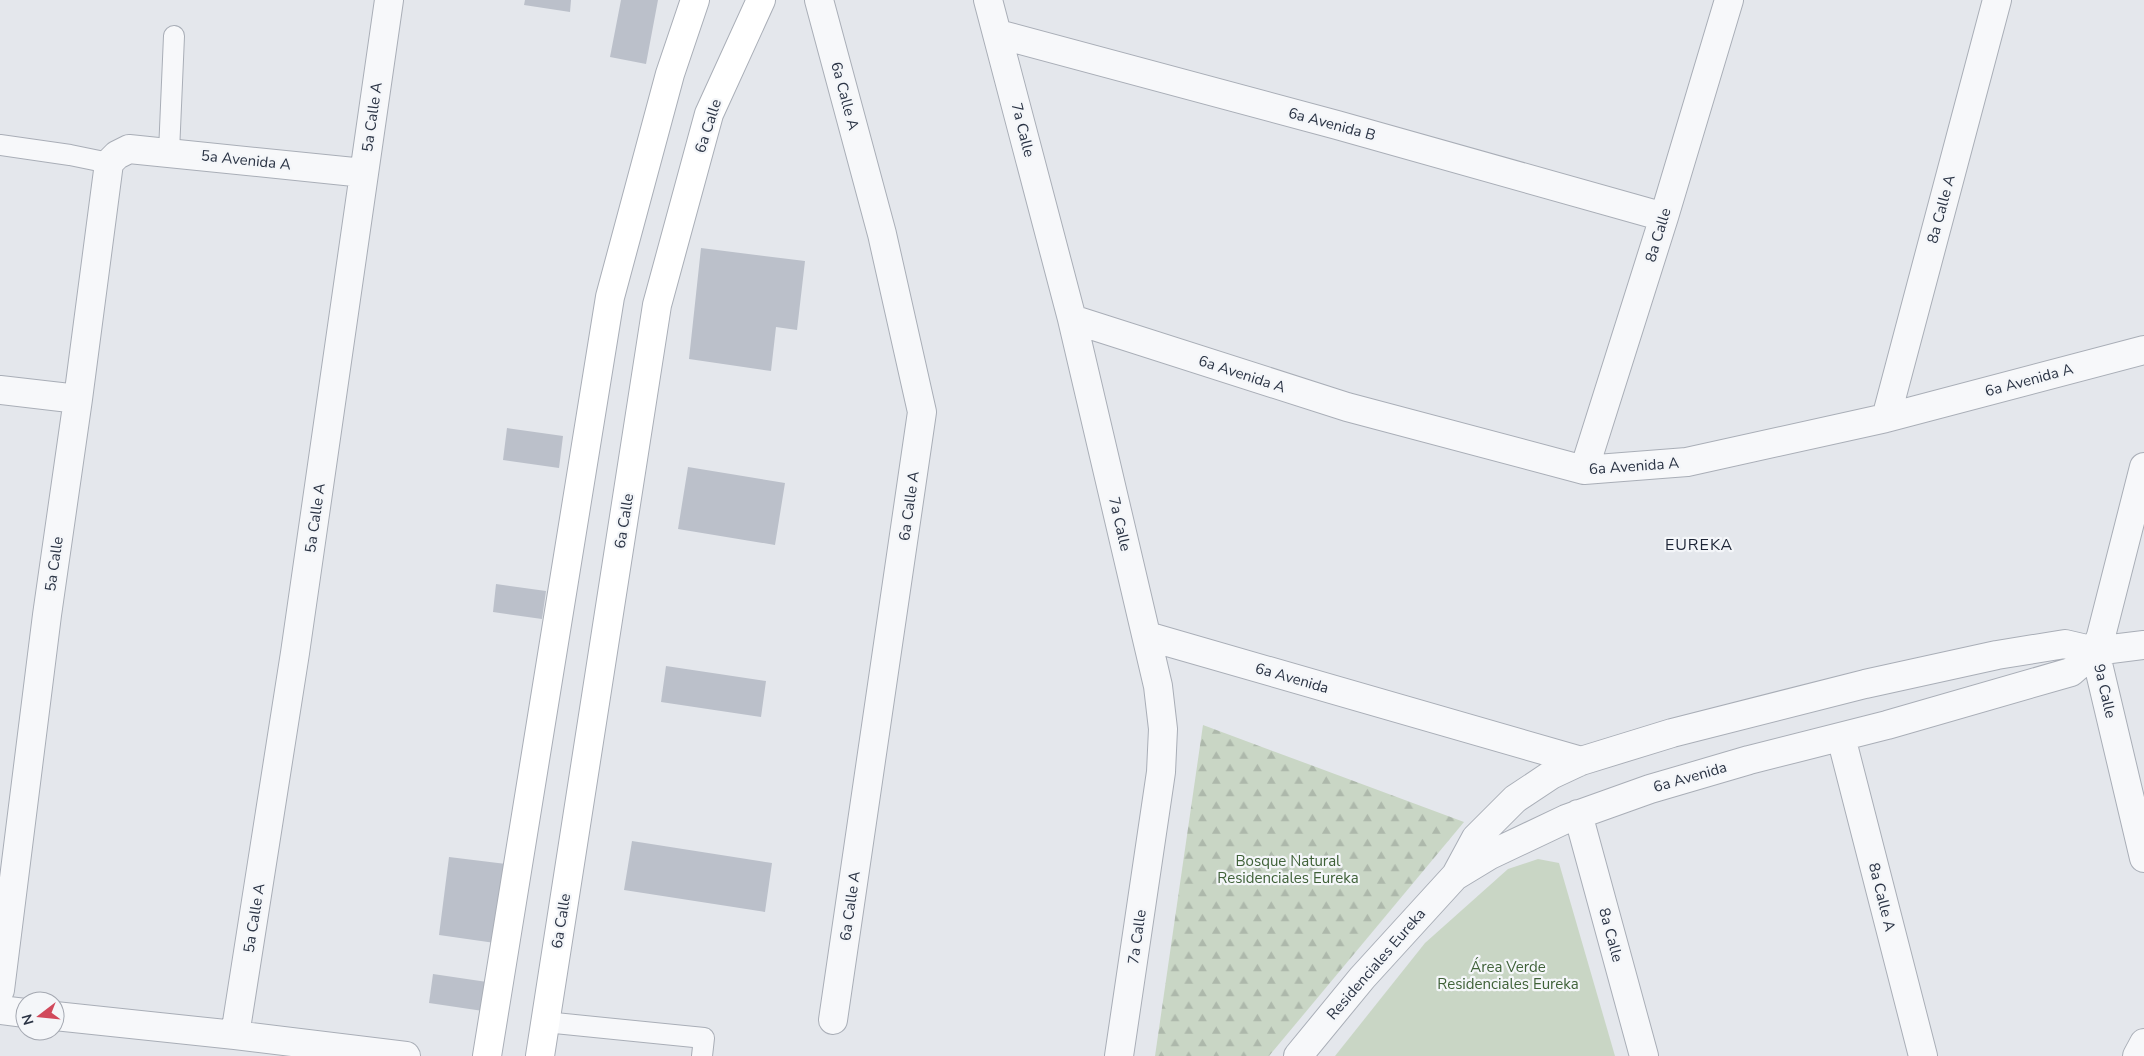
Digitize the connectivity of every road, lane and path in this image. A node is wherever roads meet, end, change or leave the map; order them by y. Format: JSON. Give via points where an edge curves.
{"nodes":[{"id":1,"x":389,"y":0,"type":"edge"},
{"id":2,"x":695,"y":0,"type":"edge"},
{"id":3,"x":761,"y":0,"type":"edge"},
{"id":4,"x":819,"y":0,"type":"edge"},
{"id":5,"x":988,"y":0,"type":"edge"},
{"id":6,"x":1729,"y":0,"type":"edge"},
{"id":7,"x":1997,"y":0,"type":"edge"},
{"id":8,"x":998,"y":34,"type":"junction"},
{"id":9,"x":174,"y":36,"type":"dead end"},
{"id":10,"x":0,"y":145,"type":"edge"},
{"id":11,"x":169,"y":152,"type":"junction"},
{"id":12,"x":119,"y":156,"type":"junction"},
{"id":13,"x":364,"y":173,"type":"junction"},
{"id":14,"x":1664,"y":216,"type":"junction"},
{"id":15,"x":1072,"y":319,"type":"junction"},
{"id":16,"x":2144,"y":350,"type":"edge"},
{"id":17,"x":0,"y":390,"type":"edge"},
{"id":18,"x":78,"y":399,"type":"junction"},
{"id":19,"x":1886,"y":418,"type":"junction"},
{"id":20,"x":2144,"y":467,"type":"edge"},
{"id":21,"x":1584,"y":470,"type":"junction"},
{"id":22,"x":1147,"y":636,"type":"junction"},
{"id":23,"x":2144,"y":645,"type":"edge"},
{"id":24,"x":2095,"y":651,"type":"junction"},
{"id":25,"x":1841,"y":737,"type":"junction"},
{"id":26,"x":1581,"y":761,"type":"junction"},
{"id":27,"x":1578,"y":814,"type":"junction"},
{"id":28,"x":2144,"y":858,"type":"edge"},
{"id":29,"x":1456,"y":875,"type":"junction"},
{"id":30,"x":0,"y":990,"type":"edge"},
{"id":31,"x":0,"y":1010,"type":"edge"},
{"id":32,"x":15,"y":1011,"type":"edge"},
{"id":33,"x":65,"y":1017,"type":"edge"},
{"id":34,"x":833,"y":1020,"type":"dead end"},
{"id":35,"x":546,"y":1022,"type":"junction"},
{"id":36,"x":236,"y":1035,"type":"junction"},
{"id":37,"x":2144,"y":1043,"type":"edge"},
{"id":38,"x":406,"y":1056,"type":"edge"},
{"id":39,"x":487,"y":1056,"type":"edge"},
{"id":40,"x":540,"y":1056,"type":"edge"},
{"id":41,"x":702,"y":1056,"type":"edge"},
{"id":42,"x":1119,"y":1056,"type":"edge"},
{"id":43,"x":1298,"y":1056,"type":"edge"},
{"id":44,"x":1644,"y":1056,"type":"edge"},
{"id":45,"x":1923,"y":1056,"type":"edge"},
{"id":46,"x":2137,"y":1056,"type":"edge"}],
"edges":[{"from":1,"to":13,"type":"street","name":"5a Calle A"},
{"from":2,"to":39,"type":"street","via":[[670,74],[610,297]]},
{"from":3,"to":35,"type":"street","name":"6a Calle","via":[[709,114],[657,305]]},
{"from":4,"to":34,"type":"street","name":"6a Calle A","via":[[882,234],[922,412]]},
{"from":5,"to":8,"type":"street","name":"7a Calle"},
{"from":6,"to":14,"type":"street","name":"8a Calle"},
{"from":7,"to":19,"type":"street","name":"8a Calle A"},
{"from":8,"to":14,"type":"street","name":"6a Avenida B"},
{"from":8,"to":15,"type":"street","name":"7a Calle"},
{"from":9,"to":11,"type":"lane"},
{"from":10,"to":12,"type":"lane","via":[[70,155]]},
{"from":11,"to":12,"type":"street","name":"5a Avenida A"},
{"from":11,"to":13,"type":"street","name":"5a Avenida A"},
{"from":12,"to":18,"type":"street","name":"5a Calle"},
{"from":13,"to":36,"type":"street","name":"5a Calle A"},
{"from":14,"to":21,"type":"street","name":"8a Calle"},
{"from":15,"to":21,"type":"street","name":"6a Avenida A","via":[[1347,407]]},
{"from":15,"to":22,"type":"street","name":"7a Calle"},
{"from":16,"to":19,"type":"street","name":"6a Avenida A"},
{"from":17,"to":18,"type":"street"},
{"from":18,"to":30,"type":"street","name":"5a Calle"},
{"from":19,"to":21,"type":"street","name":"6a Avenida A","via":[[1688,462]]},
{"from":20,"to":24,"type":"street","name":"9a Calle"},
{"from":22,"to":26,"type":"street","name":"6a Avenida"},
{"from":22,"to":42,"type":"street","name":"7a Calle","via":[[1163,729],[1161,772]]},
{"from":23,"to":24,"type":"street"},
{"from":24,"to":25,"type":"street","name":"6a Avenida","via":[[2071,672]]},
{"from":24,"to":26,"type":"street","via":[[2065,644],[1988,657],[1865,684],[1672,733]]},
{"from":24,"to":28,"type":"street","name":"9a Calle"},
{"from":25,"to":27,"type":"street","name":"6a Avenida","via":[[1650,788]]},
{"from":25,"to":45,"type":"street","name":"8a Calle A"},
{"from":26,"to":29,"type":"street","via":[[1551,775],[1515,799],[1476,838]]},
{"from":27,"to":29,"type":"street","name":"6a Avenida","via":[[1490,855]]},
{"from":27,"to":44,"type":"street","name":"8a Calle"},
{"from":29,"to":43,"type":"street","name":"Residenciales Eureka","via":[[1362,978]]},
{"from":31,"to":32,"type":"street"},
{"from":33,"to":36,"type":"street"},
{"from":35,"to":40,"type":"street","name":"6a Calle"},
{"from":35,"to":41,"type":"lane","via":[[704,1038]]},
{"from":36,"to":38,"type":"street"},
{"from":37,"to":46,"type":"street"}]}
